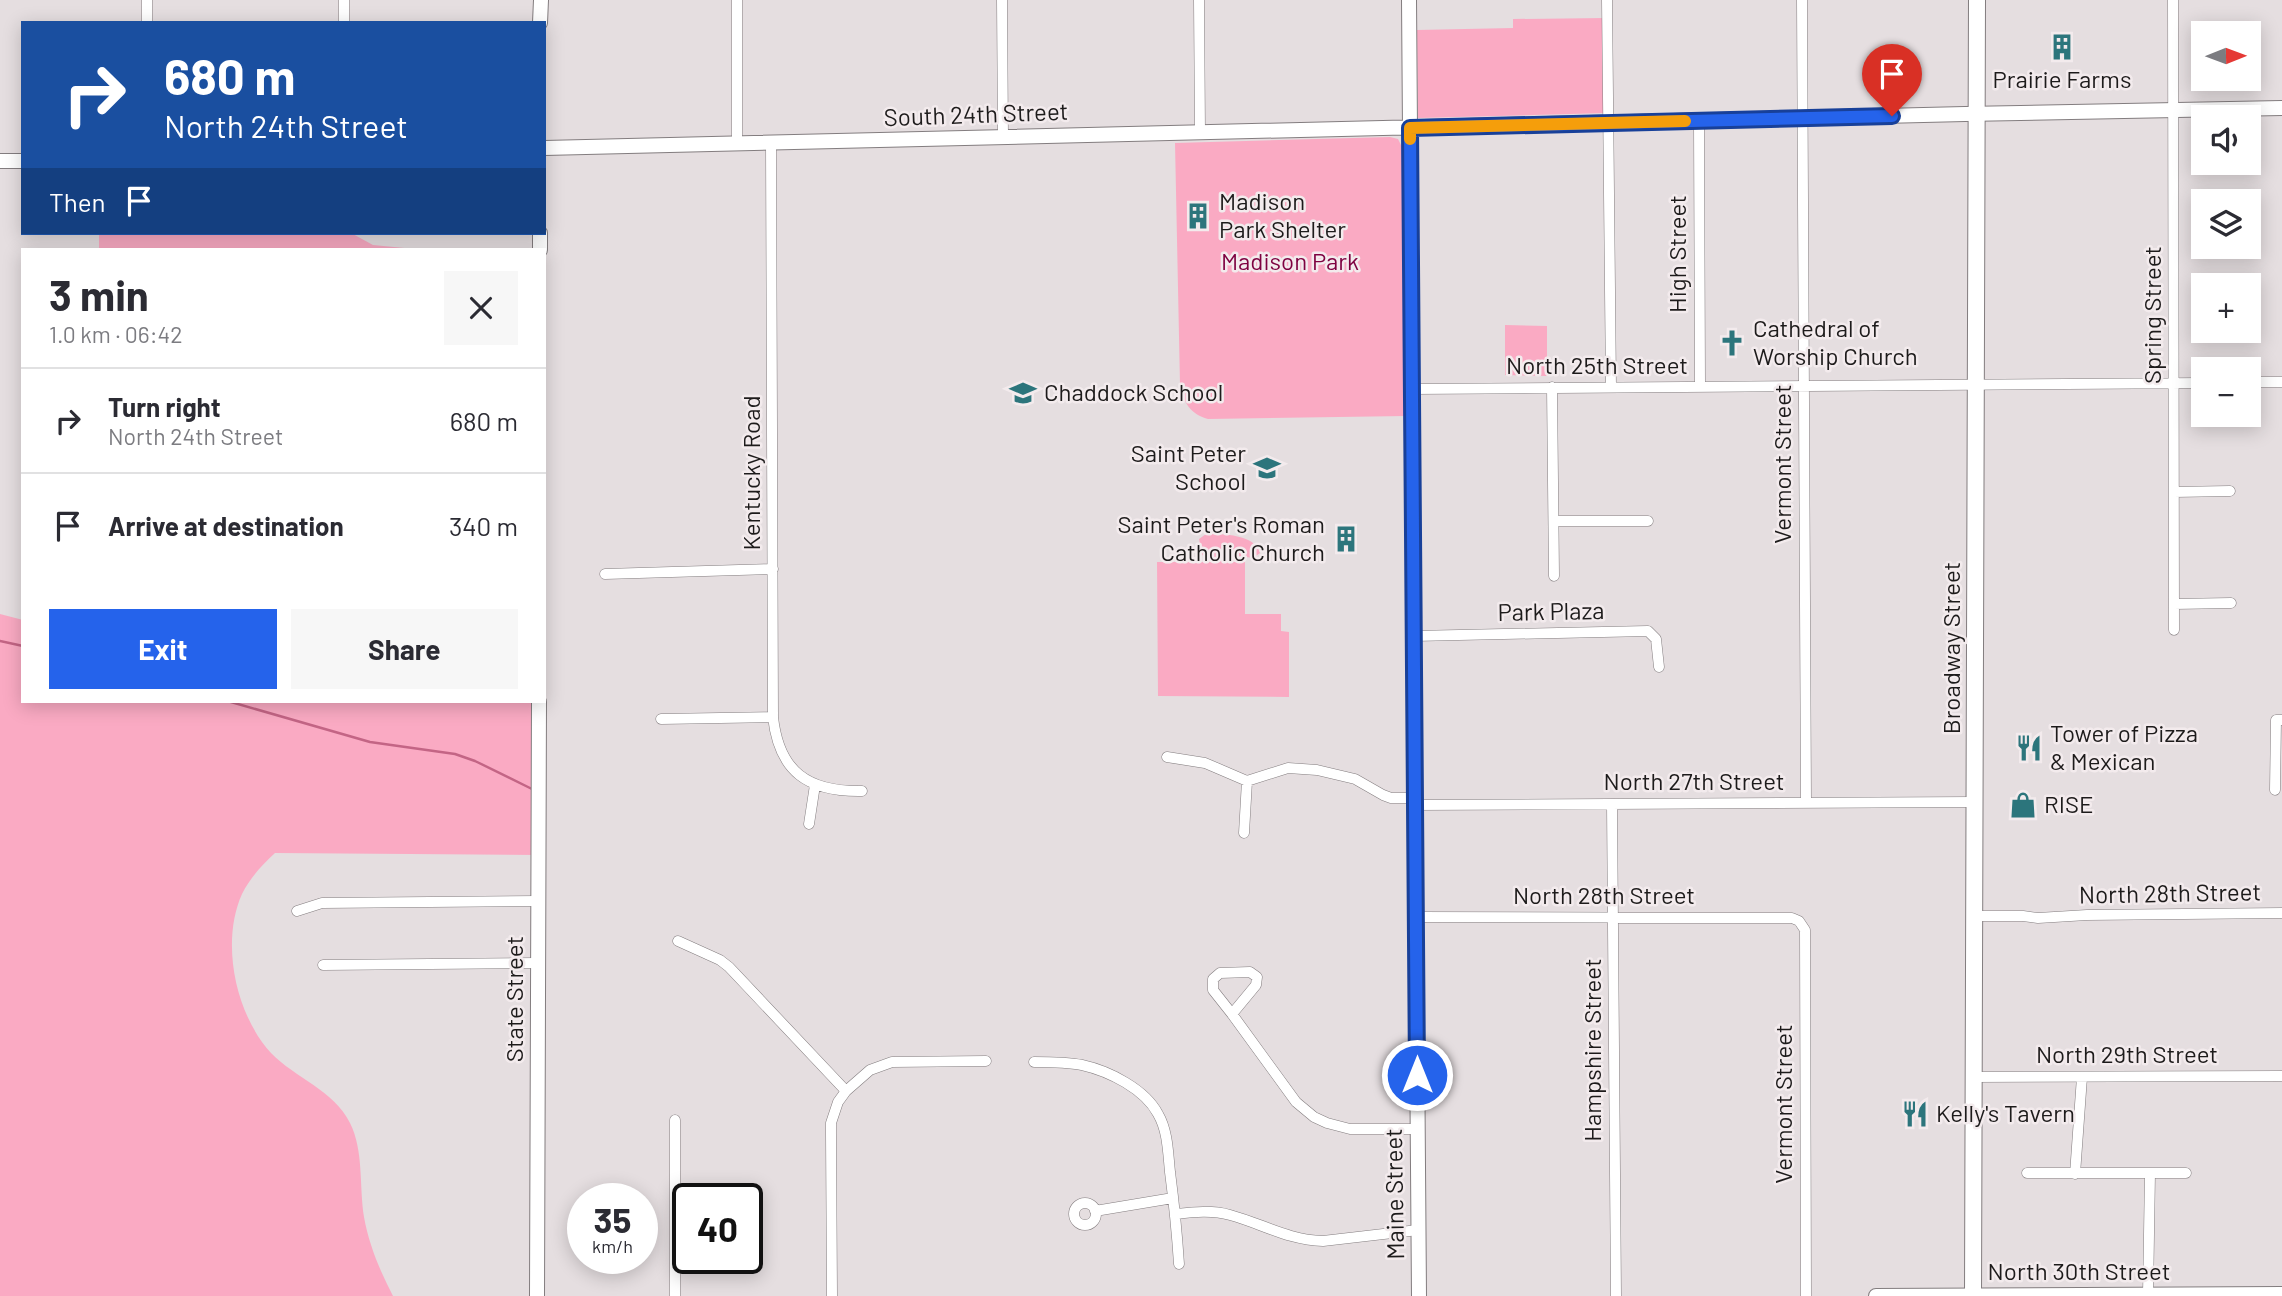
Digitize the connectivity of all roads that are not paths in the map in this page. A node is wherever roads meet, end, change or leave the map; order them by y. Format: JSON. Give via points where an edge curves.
{"nodes":[{"id":1,"x":147,"y":0,"type":"edge"},
{"id":2,"x":344,"y":0,"type":"edge"},
{"id":3,"x":541,"y":0,"type":"edge"},
{"id":4,"x":737,"y":0,"type":"edge"},
{"id":5,"x":1002,"y":0,"type":"edge"},
{"id":6,"x":1199,"y":0,"type":"edge"},
{"id":7,"x":1409,"y":0,"type":"edge"},
{"id":8,"x":1607,"y":0,"type":"edge"},
{"id":9,"x":1802,"y":0,"type":"edge"},
{"id":10,"x":1977,"y":0,"type":"edge"},
{"id":11,"x":2173,"y":0,"type":"edge"},
{"id":12,"x":147,"y":21,"type":"edge"},
{"id":13,"x":344,"y":21,"type":"edge"},
{"id":14,"x":541,"y":21,"type":"edge"},
{"id":15,"x":2282,"y":108,"type":"edge"},
{"id":16,"x":2174,"y":110,"type":"junction"},
{"id":17,"x":1976,"y":114,"type":"junction"},
{"id":18,"x":1803,"y":118,"type":"junction"},
{"id":19,"x":1699,"y":121,"type":"junction"},
{"id":20,"x":1608,"y":123,"type":"junction"},
{"id":21,"x":1410,"y":128,"type":"junction"},
{"id":22,"x":1200,"y":132,"type":"junction"},
{"id":23,"x":1003,"y":137,"type":"junction"},
{"id":24,"x":737,"y":144,"type":"junction"},
{"id":25,"x":771,"y":144,"type":"junction"},
{"id":26,"x":546,"y":148,"type":"edge"},
{"id":27,"x":0,"y":161,"type":"edge"},
{"id":28,"x":21,"y":161,"type":"edge"},
{"id":29,"x":2261,"y":382,"type":"edge"},
{"id":30,"x":2282,"y":382,"type":"edge"},
{"id":31,"x":2191,"y":383,"type":"edge"},
{"id":32,"x":2174,"y":384,"type":"junction"},
{"id":33,"x":1700,"y":386,"type":"junction"},
{"id":34,"x":1803,"y":386,"type":"junction"},
{"id":35,"x":1976,"y":386,"type":"junction"},
{"id":36,"x":1552,"y":387,"type":"junction"},
{"id":37,"x":1611,"y":387,"type":"junction"},
{"id":38,"x":1412,"y":389,"type":"junction"},
{"id":39,"x":2230,"y":491,"type":"dead end"},
{"id":40,"x":2174,"y":492,"type":"junction"},
{"id":41,"x":1553,"y":521,"type":"junction"},
{"id":42,"x":1647,"y":521,"type":"dead end"},
{"id":43,"x":773,"y":569,"type":"junction"},
{"id":44,"x":605,"y":574,"type":"dead end"},
{"id":45,"x":1554,"y":576,"type":"dead end"},
{"id":46,"x":2231,"y":603,"type":"dead end"},
{"id":47,"x":2174,"y":604,"type":"junction"},
{"id":48,"x":2174,"y":630,"type":"dead end"},
{"id":49,"x":1414,"y":636,"type":"junction"},
{"id":50,"x":1659,"y":667,"type":"dead end"},
{"id":51,"x":539,"y":703,"type":"edge"},
{"id":52,"x":773,"y":717,"type":"junction"},
{"id":53,"x":661,"y":719,"type":"dead end"},
{"id":54,"x":2279,"y":720,"type":"edge"},
{"id":55,"x":1167,"y":757,"type":"dead end"},
{"id":56,"x":1247,"y":781,"type":"junction"},
{"id":57,"x":815,"y":785,"type":"junction"},
{"id":58,"x":2275,"y":790,"type":"dead end"},
{"id":59,"x":862,"y":791,"type":"dead end"},
{"id":60,"x":1415,"y":801,"type":"junction"},
{"id":61,"x":1974,"y":802,"type":"junction"},
{"id":62,"x":1806,"y":803,"type":"junction"},
{"id":63,"x":1612,"y":804,"type":"junction"},
{"id":64,"x":809,"y":824,"type":"dead end"},
{"id":65,"x":1244,"y":833,"type":"dead end"},
{"id":66,"x":538,"y":901,"type":"junction"},
{"id":67,"x":297,"y":911,"type":"dead end"},
{"id":68,"x":2282,"y":913,"type":"edge"},
{"id":69,"x":1974,"y":916,"type":"junction"},
{"id":70,"x":1416,"y":917,"type":"junction"},
{"id":71,"x":1613,"y":918,"type":"junction"},
{"id":72,"x":1792,"y":918,"type":"joint"},
{"id":73,"x":678,"y":941,"type":"dead end"},
{"id":74,"x":538,"y":963,"type":"junction"},
{"id":75,"x":323,"y":965,"type":"dead end"},
{"id":76,"x":1232,"y":1014,"type":"junction"},
{"id":77,"x":986,"y":1060,"type":"dead end"},
{"id":78,"x":1034,"y":1062,"type":"dead end"},
{"id":79,"x":2281,"y":1076,"type":"edge"},
{"id":80,"x":1973,"y":1077,"type":"junction"},
{"id":81,"x":2082,"y":1077,"type":"junction"},
{"id":82,"x":846,"y":1091,"type":"junction"},
{"id":83,"x":675,"y":1120,"type":"dead end"},
{"id":84,"x":1417,"y":1129,"type":"junction"},
{"id":85,"x":2027,"y":1173,"type":"dead end"},
{"id":86,"x":2150,"y":1173,"type":"junction"},
{"id":87,"x":2186,"y":1173,"type":"dead end"},
{"id":88,"x":2075,"y":1174,"type":"junction"},
{"id":89,"x":1173,"y":1198,"type":"junction"},
{"id":90,"x":1095,"y":1211,"type":"dead end"},
{"id":91,"x":1176,"y":1214,"type":"junction"},
{"id":92,"x":1418,"y":1230,"type":"junction"},
{"id":93,"x":1178,"y":1264,"type":"dead end"},
{"id":94,"x":2282,"y":1294,"type":"edge"},
{"id":95,"x":1972,"y":1295,"type":"edge"},
{"id":96,"x":2148,"y":1295,"type":"edge"},
{"id":97,"x":537,"y":1296,"type":"edge"},
{"id":98,"x":675,"y":1296,"type":"edge"},
{"id":99,"x":832,"y":1296,"type":"edge"},
{"id":100,"x":1419,"y":1296,"type":"edge"},
{"id":101,"x":1616,"y":1296,"type":"edge"},
{"id":102,"x":1806,"y":1296,"type":"edge"},
{"id":103,"x":1876,"y":1296,"type":"edge"}],
"edges":[{"from":1,"to":12,"type":"street"},
{"from":2,"to":13,"type":"street"},
{"from":3,"to":14,"type":"main road"},
{"from":4,"to":24,"type":"street"},
{"from":5,"to":23,"type":"street"},
{"from":6,"to":22,"type":"street"},
{"from":7,"to":21,"type":"main road","name":"Maine Street"},
{"from":8,"to":20,"type":"street"},
{"from":9,"to":18,"type":"street","name":"Vermont Street"},
{"from":10,"to":17,"type":"main road","name":"Broadway Street"},
{"from":11,"to":16,"type":"street","name":"Spring Street"},
{"from":15,"to":16,"type":"main road","name":"South 24th Street"},
{"from":16,"to":17,"type":"main road","name":"South 24th Street"},
{"from":16,"to":32,"type":"street","name":"Spring Street"},
{"from":17,"to":18,"type":"main road","name":"South 24th Street"},
{"from":17,"to":35,"type":"main road","name":"Broadway Street"},
{"from":18,"to":19,"type":"main road","name":"South 24th Street"},
{"from":18,"to":34,"type":"street","name":"Vermont Street"},
{"from":19,"to":20,"type":"main road","name":"South 24th Street"},
{"from":19,"to":33,"type":"street","name":"High Street"},
{"from":20,"to":21,"type":"main road","name":"South 24th Street"},
{"from":20,"to":37,"type":"street"},
{"from":21,"to":22,"type":"main road","name":"South 24th Street"},
{"from":21,"to":38,"type":"main road","name":"Maine Street"},
{"from":22,"to":23,"type":"main road","name":"South 24th Street"},
{"from":23,"to":25,"type":"main road","name":"South 24th Street"},
{"from":24,"to":25,"type":"main road","name":"South 24th Street"},
{"from":24,"to":26,"type":"main road","name":"South 24th Street"},
{"from":25,"to":43,"type":"street","name":"Kentucky Road"},
{"from":27,"to":28,"type":"main road"},
{"from":29,"to":30,"type":"street"},
{"from":31,"to":32,"type":"street","name":"North 25th Street"},
{"from":32,"to":35,"type":"street","name":"North 25th Street"},
{"from":32,"to":40,"type":"street","name":"Spring Street"},
{"from":33,"to":34,"type":"street","name":"North 25th Street"},
{"from":33,"to":37,"type":"street","name":"North 25th Street"},
{"from":34,"to":35,"type":"street","name":"North 25th Street"},
{"from":34,"to":62,"type":"street","name":"Vermont Street"},
{"from":35,"to":61,"type":"main road","name":"Broadway Street"},
{"from":36,"to":37,"type":"street","name":"North 25th Street"},
{"from":36,"to":38,"type":"street","name":"North 25th Street"},
{"from":36,"to":41,"type":"street"},
{"from":38,"to":49,"type":"main road","name":"Maine Street"},
{"from":39,"to":40,"type":"street"},
{"from":40,"to":47,"type":"street","name":"Spring Street"},
{"from":41,"to":42,"type":"street"},
{"from":41,"to":45,"type":"street"},
{"from":43,"to":44,"type":"street"},
{"from":43,"to":52,"type":"street","name":"Kentucky Road"},
{"from":46,"to":47,"type":"street"},
{"from":47,"to":48,"type":"street","name":"Spring Street"},
{"from":49,"to":50,"type":"street","name":"Park Plaza","via":[[1648,631],[1656,639]]},
{"from":49,"to":60,"type":"main road","name":"Maine Street"},
{"from":51,"to":66,"type":"main road","name":"State Street"},
{"from":52,"to":53,"type":"street"},
{"from":52,"to":57,"type":"street","name":"Kentucky Road","via":[[777,744],[788,763]]},
{"from":54,"to":58,"type":"street"},
{"from":55,"to":56,"type":"street","via":[[1205,763]]},
{"from":56,"to":60,"type":"street","name":"North 27th Street","via":[[1301,768],[1331,772],[1383,795]]},
{"from":56,"to":65,"type":"street"},
{"from":57,"to":59,"type":"street","name":"Kentucky Road","via":[[833,791]]},
{"from":57,"to":64,"type":"street"},
{"from":60,"to":63,"type":"street","name":"North 27th Street"},
{"from":60,"to":70,"type":"main road","name":"Maine Street"},
{"from":61,"to":62,"type":"street","name":"North 27th Street"},
{"from":61,"to":69,"type":"main road","name":"Broadway Street"},
{"from":62,"to":63,"type":"street","name":"North 27th Street"},
{"from":63,"to":71,"type":"street","name":"Hampshire Street"},
{"from":66,"to":67,"type":"street","via":[[323,902]]},
{"from":66,"to":74,"type":"main road","name":"State Street"},
{"from":68,"to":69,"type":"street","name":"North 28th Street"},
{"from":69,"to":80,"type":"main road","name":"Broadway Street"},
{"from":70,"to":71,"type":"street","name":"North 28th Street"},
{"from":70,"to":84,"type":"main road","name":"Maine Street"},
{"from":71,"to":72,"type":"street","name":"North 28th Street"},
{"from":71,"to":101,"type":"street","name":"Hampshire Street"},
{"from":72,"to":102,"type":"street","name":"Vermont Street","via":[[1805,930]]},
{"from":73,"to":82,"type":"street","via":[[729,967]]},
{"from":74,"to":75,"type":"street"},
{"from":74,"to":97,"type":"main road","name":"State Street"},
{"from":76,"to":76,"type":"street","via":[[1256,985],[1254,974],[1220,973],[1213,979],[1213,990]]},
{"from":76,"to":84,"type":"street","via":[[1296,1102],[1314,1117],[1350,1129]]},
{"from":77,"to":82,"type":"street","via":[[892,1062],[870,1070]]},
{"from":78,"to":89,"type":"street","via":[[1096,1069],[1148,1101],[1167,1139]]},
{"from":79,"to":81,"type":"street","name":"North 29th Street"},
{"from":80,"to":81,"type":"street","name":"North 29th Street"},
{"from":80,"to":95,"type":"main road","name":"Broadway Street"},
{"from":81,"to":88,"type":"street"},
{"from":82,"to":99,"type":"street","via":[[834,1112],[831,1134]]},
{"from":83,"to":98,"type":"street"},
{"from":84,"to":92,"type":"main road","name":"Maine Street"},
{"from":85,"to":88,"type":"street"},
{"from":86,"to":87,"type":"street"},
{"from":86,"to":88,"type":"street"},
{"from":86,"to":96,"type":"street"},
{"from":89,"to":90,"type":"street"},
{"from":89,"to":91,"type":"street"},
{"from":91,"to":92,"type":"street","via":[[1209,1211],[1289,1237],[1323,1241]]},
{"from":91,"to":93,"type":"street"},
{"from":92,"to":100,"type":"main road","name":"Maine Street"},
{"from":94,"to":96,"type":"main road","name":"North 30th Street"},
{"from":95,"to":96,"type":"main road","name":"North 30th Street"},
{"from":95,"to":103,"type":"main road","name":"North 30th Street"}]}
